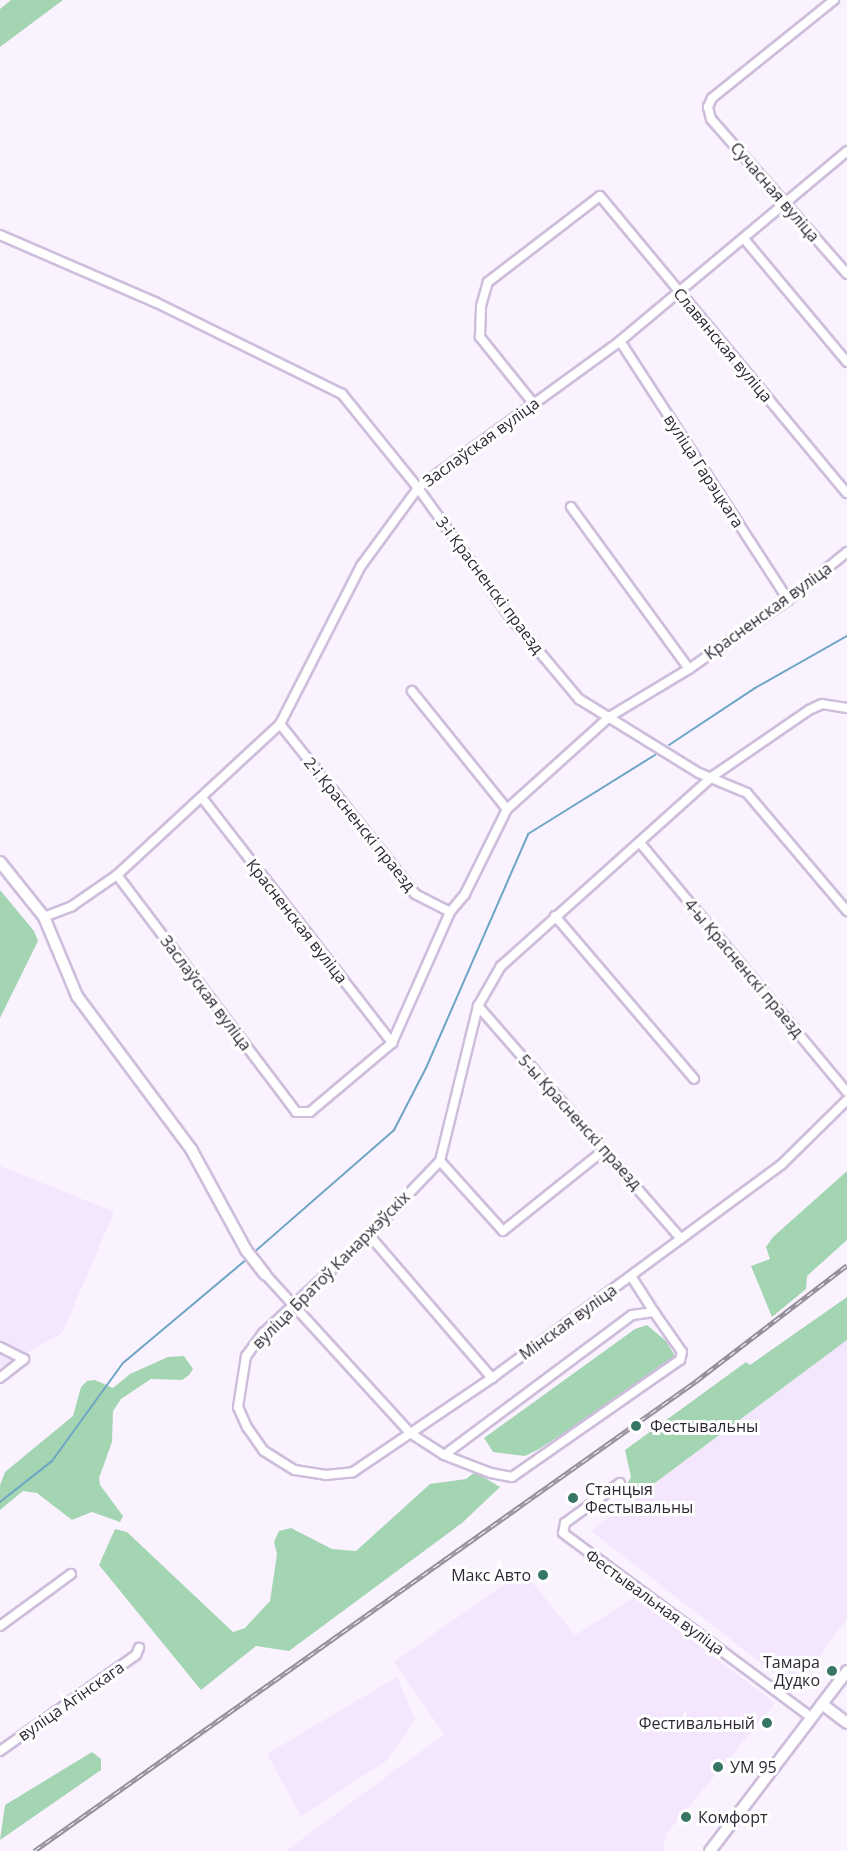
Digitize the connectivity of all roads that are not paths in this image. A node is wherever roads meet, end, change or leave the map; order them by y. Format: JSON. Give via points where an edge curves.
{"nodes":[{"id":1,"x":834,"y":0,"type":"edge"},
{"id":2,"x":847,"y":151,"type":"edge"},
{"id":3,"x":786,"y":203,"type":"junction"},
{"id":4,"x":0,"y":235,"type":"edge"},
{"id":5,"x":745,"y":240,"type":"junction"},
{"id":6,"x":847,"y":274,"type":"edge"},
{"id":7,"x":678,"y":291,"type":"junction"},
{"id":8,"x":620,"y":341,"type":"junction"},
{"id":9,"x":847,"y":362,"type":"edge"},
{"id":10,"x":533,"y":403,"type":"junction"},
{"id":11,"x":418,"y":488,"type":"junction"},
{"id":12,"x":847,"y":493,"type":"edge"},
{"id":13,"x":571,"y":507,"type":"dead end"},
{"id":14,"x":847,"y":552,"type":"edge"},
{"id":15,"x":788,"y":600,"type":"junction"},
{"id":16,"x":689,"y":669,"type":"junction"},
{"id":17,"x":412,"y":691,"type":"dead end"},
{"id":18,"x":844,"y":706,"type":"edge"},
{"id":19,"x":609,"y":717,"type":"junction"},
{"id":20,"x":280,"y":724,"type":"junction"},
{"id":21,"x":713,"y":776,"type":"junction"},
{"id":22,"x":203,"y":799,"type":"junction"},
{"id":23,"x":507,"y":809,"type":"junction"},
{"id":24,"x":641,"y":844,"type":"junction"},
{"id":25,"x":0,"y":862,"type":"edge"},
{"id":26,"x":117,"y":875,"type":"junction"},
{"id":27,"x":847,"y":911,"type":"edge"},
{"id":28,"x":450,"y":912,"type":"junction"},
{"id":29,"x":555,"y":916,"type":"junction"},
{"id":30,"x":44,"y":917,"type":"junction"},
{"id":31,"x":478,"y":1006,"type":"junction"},
{"id":32,"x":392,"y":1044,"type":"junction"},
{"id":33,"x":694,"y":1079,"type":"dead end"},
{"id":34,"x":847,"y":1092,"type":"edge"},
{"id":35,"x":847,"y":1100,"type":"edge"},
{"id":36,"x":296,"y":1112,"type":"joint"},
{"id":37,"x":604,"y":1150,"type":"junction"},
{"id":38,"x":440,"y":1161,"type":"junction"},
{"id":39,"x":369,"y":1234,"type":"junction"},
{"id":40,"x":681,"y":1239,"type":"junction"},
{"id":41,"x":265,"y":1274,"type":"joint"},
{"id":42,"x":631,"y":1276,"type":"junction"},
{"id":43,"x":293,"y":1305,"type":"junction"},
{"id":44,"x":654,"y":1312,"type":"junction"},
{"id":45,"x":0,"y":1347,"type":"edge"},
{"id":46,"x":0,"y":1378,"type":"edge"},
{"id":47,"x":492,"y":1378,"type":"junction"},
{"id":48,"x":410,"y":1433,"type":"junction"},
{"id":49,"x":264,"y":1451,"type":"joint"},
{"id":50,"x":444,"y":1455,"type":"junction"},
{"id":51,"x":620,"y":1483,"type":"dead end"},
{"id":52,"x":71,"y":1574,"type":"dead end"},
{"id":53,"x":0,"y":1626,"type":"edge"},
{"id":54,"x":139,"y":1648,"type":"dead end"},
{"id":55,"x":847,"y":1671,"type":"edge"},
{"id":56,"x":822,"y":1704,"type":"junction"},
{"id":57,"x":811,"y":1717,"type":"junction"},
{"id":58,"x":847,"y":1723,"type":"edge"},
{"id":59,"x":0,"y":1751,"type":"edge"},
{"id":60,"x":710,"y":1851,"type":"edge"}],
"edges":[{"from":1,"to":3,"type":"street","name":"Сучасная вуліца","via":[[712,98],[708,107],[711,119]]},
{"from":2,"to":3,"type":"street","name":"Заслаўская вуліца"},
{"from":3,"to":5,"type":"street","name":"Заслаўская вуліца"},
{"from":3,"to":6,"type":"street","name":"Сучасная вуліца"},
{"from":4,"to":11,"type":"street","name":"3-і Красненскі праезд","via":[[317,378],[342,394]]},
{"from":5,"to":7,"type":"street","name":"Заслаўская вуліца"},
{"from":5,"to":9,"type":"street"},
{"from":7,"to":8,"type":"street","name":"Заслаўская вуліца"},
{"from":7,"to":10,"type":"street","name":"Славянская вуліца","via":[[600,196],[488,282],[481,306],[480,337]]},
{"from":7,"to":12,"type":"street","name":"Славянская вуліца"},
{"from":8,"to":10,"type":"street","name":"Заслаўская вуліца"},
{"from":8,"to":15,"type":"street","name":"вуліца Гарэцкага"},
{"from":10,"to":11,"type":"street","name":"Заслаўская вуліца"},
{"from":11,"to":19,"type":"street","name":"3-і Красненскі праезд","via":[[511,618],[579,699]]},
{"from":11,"to":20,"type":"street","name":"Заслаўская вуліца","via":[[361,566]]},
{"from":13,"to":16,"type":"street","name":"Красненская вуліца"},
{"from":14,"to":15,"type":"street","name":"Красненская вуліца"},
{"from":15,"to":16,"type":"street","name":"Красненская вуліца"},
{"from":16,"to":19,"type":"street","name":"Красненская вуліца"},
{"from":17,"to":23,"type":"street"},
{"from":18,"to":21,"type":"street","via":[[822,704],[809,710]]},
{"from":19,"to":21,"type":"street","name":"3-і Красненскі праезд","via":[[699,773]]},
{"from":19,"to":23,"type":"street","name":"Красненская вуліца"},
{"from":20,"to":22,"type":"street","name":"Заслаўская вуліца"},
{"from":20,"to":28,"type":"street","name":"2-і Красненскі праезд","via":[[415,894]]},
{"from":21,"to":24,"type":"street"},
{"from":21,"to":27,"type":"street","via":[[747,793]]},
{"from":22,"to":26,"type":"street","name":"Заслаўская вуліца"},
{"from":22,"to":32,"type":"street","name":"Красненская вуліца"},
{"from":23,"to":28,"type":"street","name":"Красненская вуліца","via":[[465,894]]},
{"from":24,"to":29,"type":"street"},
{"from":24,"to":34,"type":"street","name":"4-ы Красненскі праезд"},
{"from":25,"to":30,"type":"street"},
{"from":26,"to":30,"type":"street","name":"Заслаўская вуліца","via":[[72,906]]},
{"from":26,"to":36,"type":"street","name":"Заслаўская вуліца"},
{"from":28,"to":32,"type":"street","name":"Красненская вуліца"},
{"from":29,"to":31,"type":"street","via":[[501,966]]},
{"from":29,"to":33,"type":"street"},
{"from":30,"to":41,"type":"street","via":[[77,996],[191,1149],[246,1250]]},
{"from":31,"to":37,"type":"street","name":"5-ы Красненскі праезд"},
{"from":31,"to":38,"type":"street"},
{"from":32,"to":36,"type":"street","name":"Красненская вуліца","via":[[310,1112]]},
{"from":35,"to":40,"type":"street","name":"Мінская вуліца","via":[[782,1164]]},
{"from":37,"to":38,"type":"street","via":[[503,1231]]},
{"from":37,"to":40,"type":"street","name":"5-ы Красненскі праезд"},
{"from":38,"to":39,"type":"street","name":"вуліца Братоў Канаржэўскіх"},
{"from":39,"to":43,"type":"street","name":"вуліца Братоў Канаржэўскіх"},
{"from":39,"to":47,"type":"street"},
{"from":40,"to":42,"type":"street","name":"Мінская вуліца"},
{"from":41,"to":43,"type":"street"},
{"from":42,"to":44,"type":"street"},
{"from":42,"to":47,"type":"street","name":"Мінская вуліца"},
{"from":43,"to":48,"type":"street"},
{"from":43,"to":49,"type":"street","name":"вуліца Братоў Канаржэўскіх","via":[[263,1333],[246,1356],[239,1381],[238,1407]]},
{"from":44,"to":50,"type":"street","via":[[632,1315]]},
{"from":44,"to":50,"type":"street","via":[[682,1358],[542,1457],[512,1477]]},
{"from":45,"to":46,"type":"street","via":[[24,1359]]},
{"from":47,"to":48,"type":"street","name":"Мінская вуліца"},
{"from":48,"to":49,"type":"street","name":"Мінская вуліца","via":[[353,1472],[326,1475],[295,1470]]},
{"from":48,"to":50,"type":"street"},
{"from":51,"to":57,"type":"street","name":"Фестывальная вуліца","via":[[565,1523],[563,1533]]},
{"from":52,"to":53,"type":"street"},
{"from":54,"to":59,"type":"street","name":"вуліца Агінскага","via":[[136,1655]]},
{"from":55,"to":56,"type":"street"},
{"from":56,"to":57,"type":"street"},
{"from":56,"to":58,"type":"street"},
{"from":57,"to":60,"type":"street"}]}
